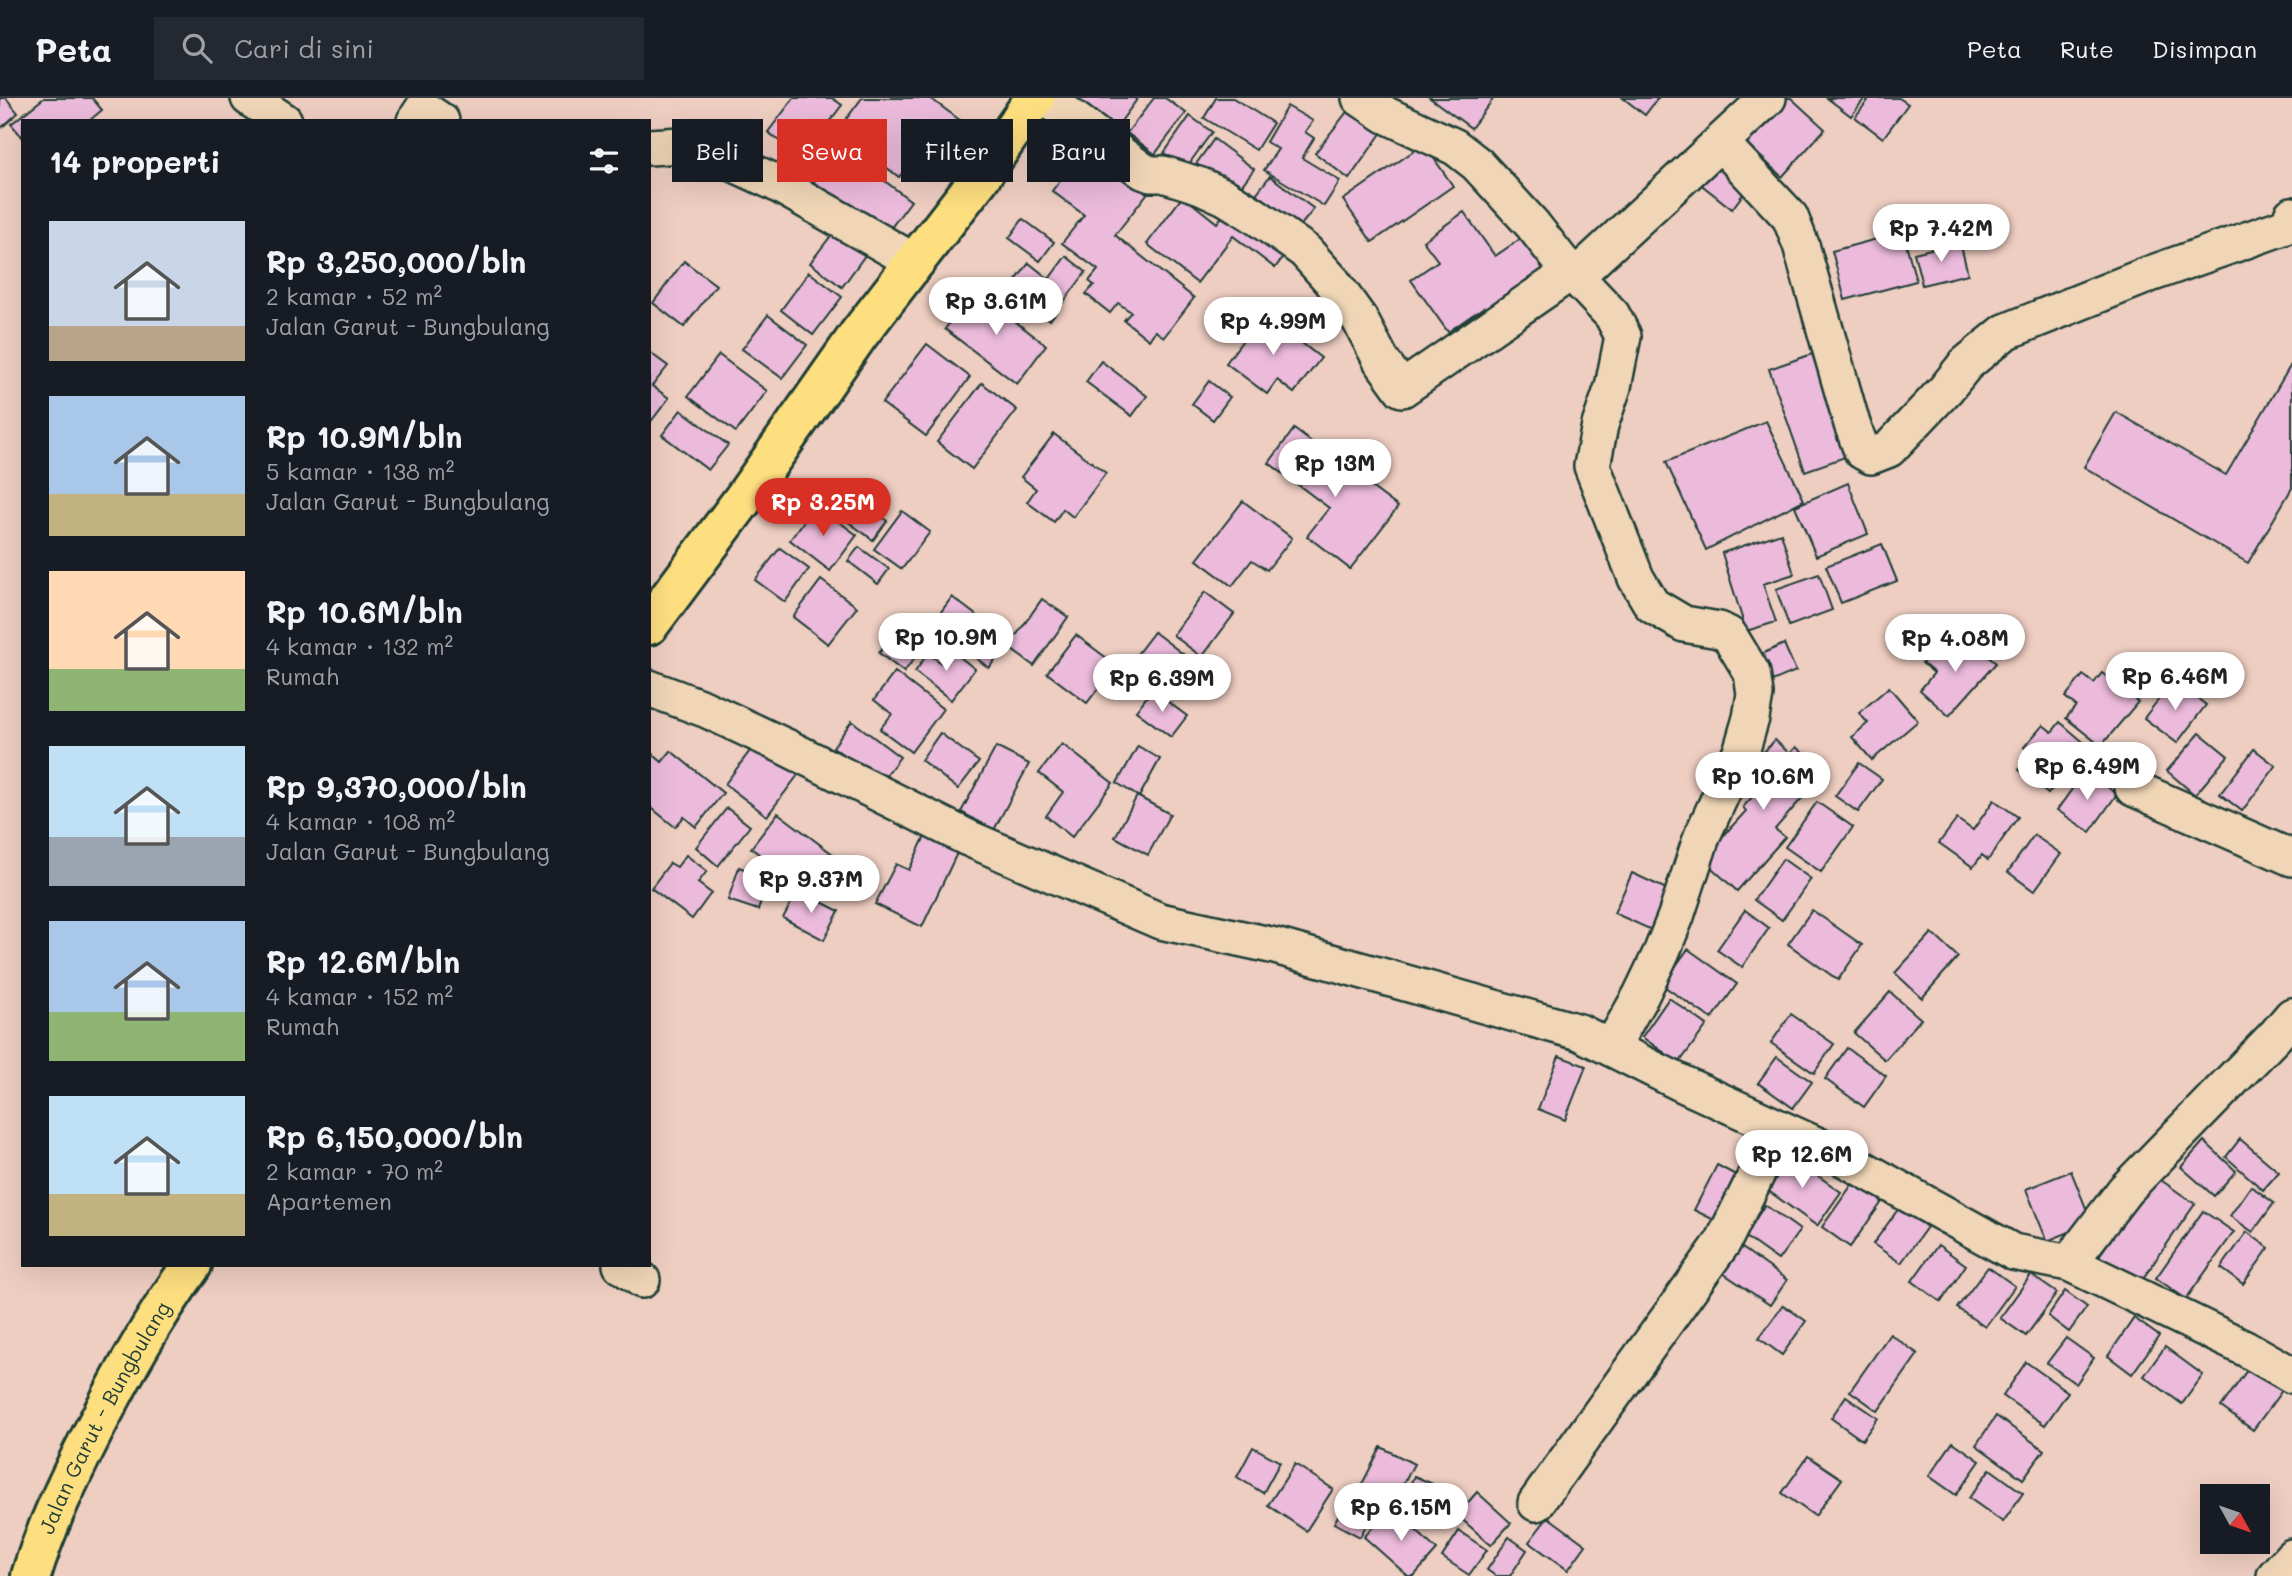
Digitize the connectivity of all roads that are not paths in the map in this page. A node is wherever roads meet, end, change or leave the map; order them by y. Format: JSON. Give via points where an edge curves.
{"nodes":[{"id":1,"x":250,"y":98,"type":"edge"},
{"id":2,"x":1035,"y":98,"type":"edge"},
{"id":3,"x":1046,"y":98,"type":"edge"},
{"id":4,"x":1360,"y":98,"type":"edge"},
{"id":5,"x":1769,"y":98,"type":"edge"},
{"id":6,"x":234,"y":119,"type":"edge"},
{"id":7,"x":281,"y":119,"type":"edge"},
{"id":8,"x":416,"y":119,"type":"edge"},
{"id":9,"x":438,"y":119,"type":"edge"},
{"id":10,"x":1721,"y":143,"type":"junction"},
{"id":11,"x":651,"y":147,"type":"edge"},
{"id":12,"x":2291,"y":224,"type":"edge"},
{"id":13,"x":915,"y":262,"type":"junction"},
{"id":14,"x":1573,"y":275,"type":"junction"},
{"id":15,"x":651,"y":622,"type":"edge"},
{"id":16,"x":651,"y":689,"type":"edge"},
{"id":17,"x":2133,"y":788,"type":"dead end"},
{"id":18,"x":2292,"y":858,"type":"edge"},
{"id":19,"x":2292,"y":1016,"type":"edge"},
{"id":20,"x":1611,"y":1048,"type":"junction"},
{"id":21,"x":1779,"y":1129,"type":"junction"},
{"id":22,"x":2069,"y":1263,"type":"junction"},
{"id":23,"x":190,"y":1267,"type":"edge"},
{"id":24,"x":2292,"y":1375,"type":"edge"},
{"id":25,"x":1536,"y":1503,"type":"dead end"},
{"id":26,"x":2292,"y":1558,"type":"edge"},
{"id":27,"x":30,"y":1576,"type":"edge"},
{"id":28,"x":2275,"y":1576,"type":"edge"}],
"edges":[{"from":1,"to":6,"type":"street"},
{"from":1,"to":7,"type":"street"},
{"from":2,"to":13,"type":"main road"},
{"from":3,"to":14,"type":"street","via":[[1143,171],[1225,197],[1305,251],[1339,291],[1402,389]]},
{"from":4,"to":14,"type":"street","via":[[1455,147],[1477,164]]},
{"from":5,"to":10,"type":"street"},
{"from":8,"to":9,"type":"street","via":[[423,109]]},
{"from":10,"to":12,"type":"street","via":[[1790,217],[1852,424],[1862,451],[1871,456],[1889,449],[1966,365],[2006,332]]},
{"from":10,"to":14,"type":"street"},
{"from":11,"to":13,"type":"street","via":[[682,145],[709,152],[775,182]]},
{"from":13,"to":15,"type":"main road"},
{"from":14,"to":20,"type":"street","via":[[1612,315],[1623,336],[1592,466],[1636,578],[1652,605],[1685,624],[1728,635],[1752,673],[1755,694],[1742,749],[1702,836],[1662,951]]},
{"from":16,"to":20,"type":"street","via":[[717,714],[968,838],[1160,921],[1276,946],[1475,1002],[1579,1032]]},
{"from":17,"to":18,"type":"street"},
{"from":19,"to":22,"type":"street","via":[[2125,1190]]},
{"from":20,"to":21,"type":"street"},
{"from":21,"to":22,"type":"street","via":[[1836,1154],[2013,1252]]},
{"from":21,"to":25,"type":"street","via":[[1723,1242]]},
{"from":22,"to":24,"type":"street"},
{"from":23,"to":27,"type":"main road","name":"Jalan Garut - Bungbulang","via":[[138,1346],[103,1412]]},
{"from":26,"to":28,"type":"street"}]}
